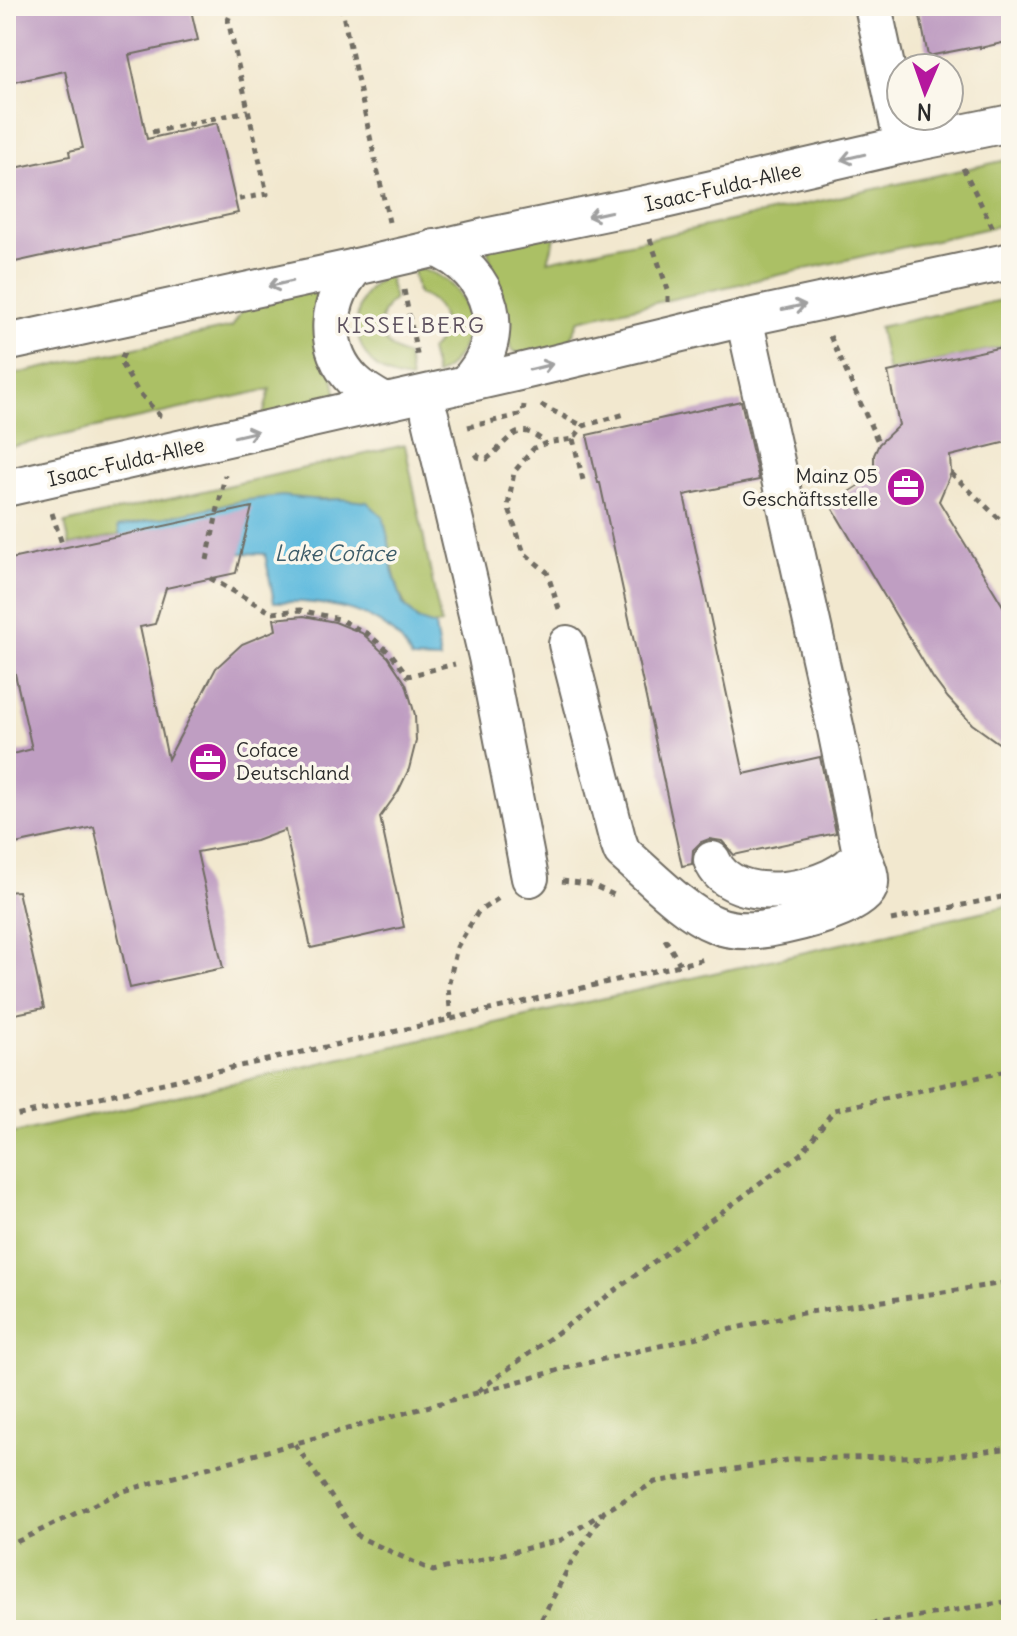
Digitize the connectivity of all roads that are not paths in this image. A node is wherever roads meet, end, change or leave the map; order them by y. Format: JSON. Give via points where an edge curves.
{"nodes":[{"id":1,"x":873,"y":6,"type":"edge"},
{"id":2,"x":1011,"y":123,"type":"edge"},
{"id":3,"x":903,"y":145,"type":"junction"},
{"id":4,"x":434,"y":248,"type":"junction"},
{"id":5,"x":1000,"y":251,"type":"edge"},
{"id":6,"x":356,"y":267,"type":"junction"},
{"id":7,"x":744,"y":318,"type":"junction"},
{"id":8,"x":6,"y":343,"type":"edge"},
{"id":9,"x":465,"y":384,"type":"junction"},
{"id":10,"x":385,"y":402,"type":"junction"},
{"id":11,"x":430,"y":415,"type":"dead end"},
{"id":12,"x":6,"y":488,"type":"edge"},
{"id":13,"x":567,"y":644,"type":"road end"},
{"id":14,"x":861,"y":853,"type":"junction"},
{"id":15,"x":712,"y":860,"type":"dead end"},
{"id":16,"x":530,"y":878,"type":"road end"}],
"edges":[{"from":1,"to":3,"type":"street"},
{"from":2,"to":3,"type":"street","name":"Isaac-Fulda-Allee"},
{"from":3,"to":4,"type":"street","name":"Isaac-Fulda-Allee","one_way":true},
{"from":4,"to":6,"type":"street","name":"Isaac-Fulda-Allee"},
{"from":4,"to":9,"type":"street","via":[[468,268],[491,312],[487,352]]},
{"from":7,"to":5,"type":"street","name":"Isaac-Fulda-Allee","one_way":true},
{"from":6,"to":8,"type":"street","name":"Isaac-Fulda-Allee","one_way":true},
{"from":6,"to":10,"type":"street","via":[[335,302],[333,342],[351,379]]},
{"from":9,"to":7,"type":"street","name":"Isaac-Fulda-Allee","one_way":true},
{"from":7,"to":14,"type":"street"},
{"from":9,"to":10,"type":"street","name":"Isaac-Fulda-Allee"},
{"from":12,"to":10,"type":"street","name":"Isaac-Fulda-Allee","one_way":true},
{"from":11,"to":16,"type":"street","via":[[487,657]]},
{"from":13,"to":14,"type":"street","via":[[622,852],[699,916],[726,928],[758,930],[852,905],[871,885]]},
{"from":14,"to":15,"type":"street","via":[[833,877],[782,890],[733,884]]}]}
